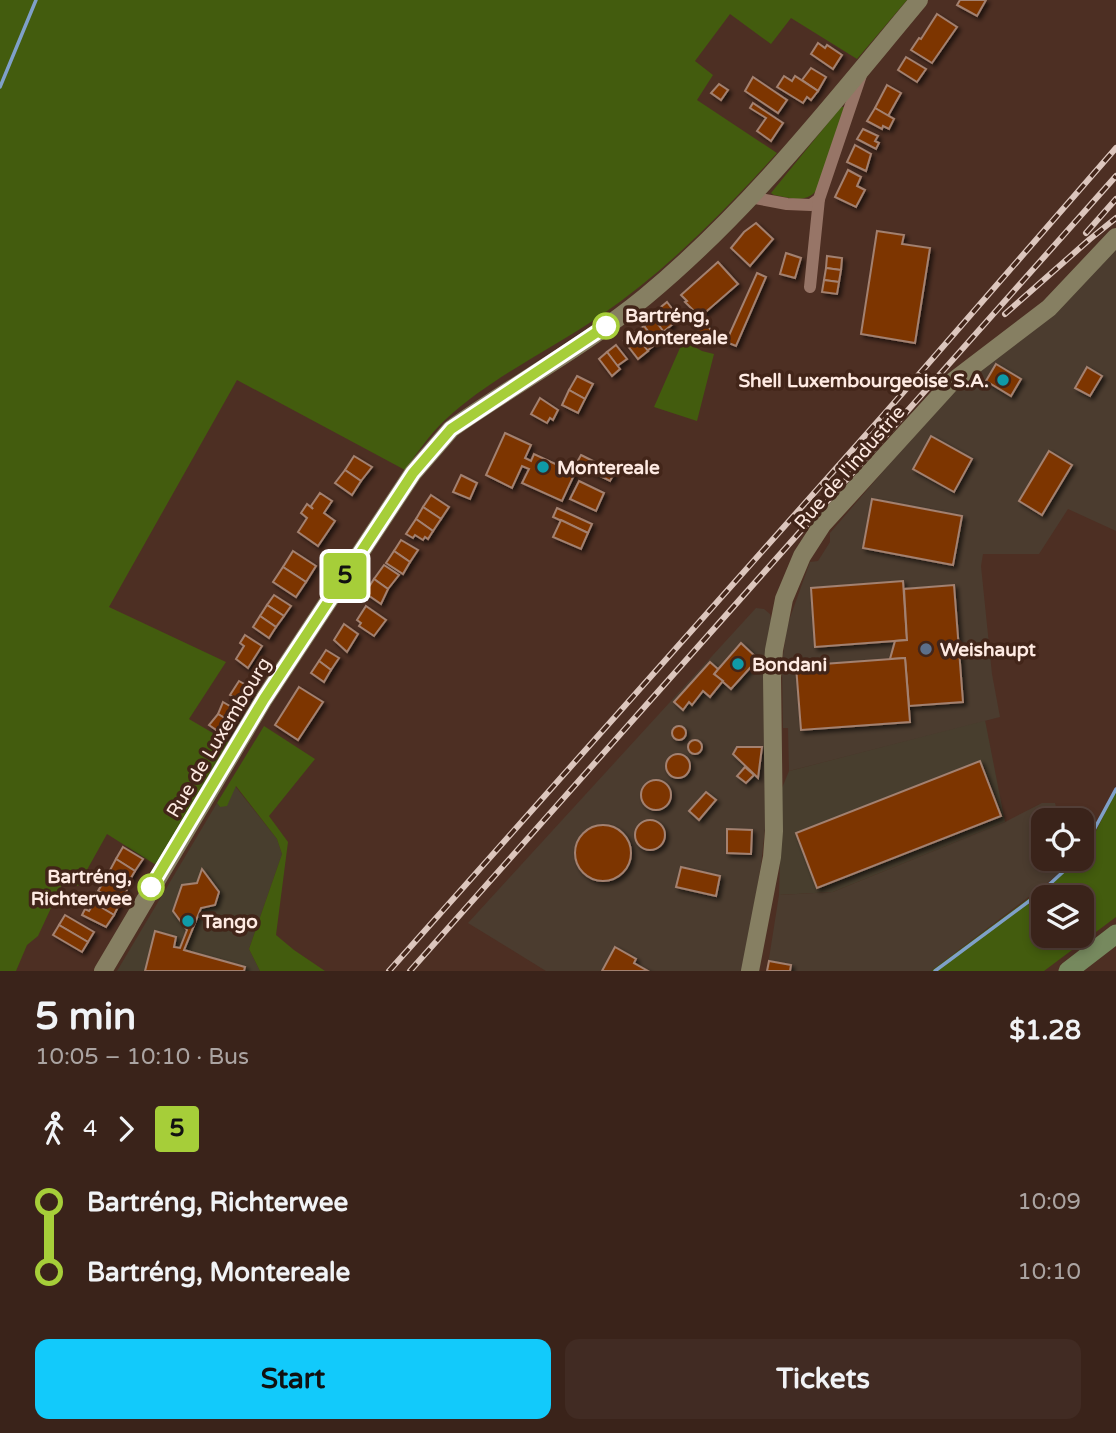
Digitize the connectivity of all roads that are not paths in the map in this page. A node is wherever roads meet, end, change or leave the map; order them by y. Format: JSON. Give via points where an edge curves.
{"nodes":[{"id":1,"x":919,"y":0,"type":"edge"},
{"id":2,"x":864,"y":65,"type":"junction"},
{"id":3,"x":750,"y":197,"type":"junction"},
{"id":4,"x":819,"y":199,"type":"junction"},
{"id":5,"x":1116,"y":237,"type":"edge"},
{"id":6,"x":810,"y":287,"type":"dead end"},
{"id":7,"x":1116,"y":934,"type":"edge"},
{"id":8,"x":103,"y":971,"type":"edge"},
{"id":9,"x":750,"y":971,"type":"edge"},
{"id":10,"x":1068,"y":971,"type":"edge"}],
"edges":[{"from":1,"to":2,"type":"main road","name":"Rue de Luxembourg"},
{"from":2,"to":3,"type":"main road","name":"Rue de Luxembourg"},
{"from":2,"to":4,"type":"street","name":"Rue de Luxembourg"},
{"from":3,"to":4,"type":"street","via":[[811,205]]},
{"from":3,"to":8,"type":"main road","name":"Rue de Luxembourg","via":[[706,244],[645,297],[451,429],[431,450],[264,699]]},
{"from":4,"to":6,"type":"street","name":"Rue de Luxembourg"},
{"from":5,"to":9,"type":"main road","name":"Rue de l'Industrie","via":[[1049,308],[952,382],[822,525],[802,556],[784,599],[774,650],[774,831]]},
{"from":7,"to":10,"type":"main road"}]}
